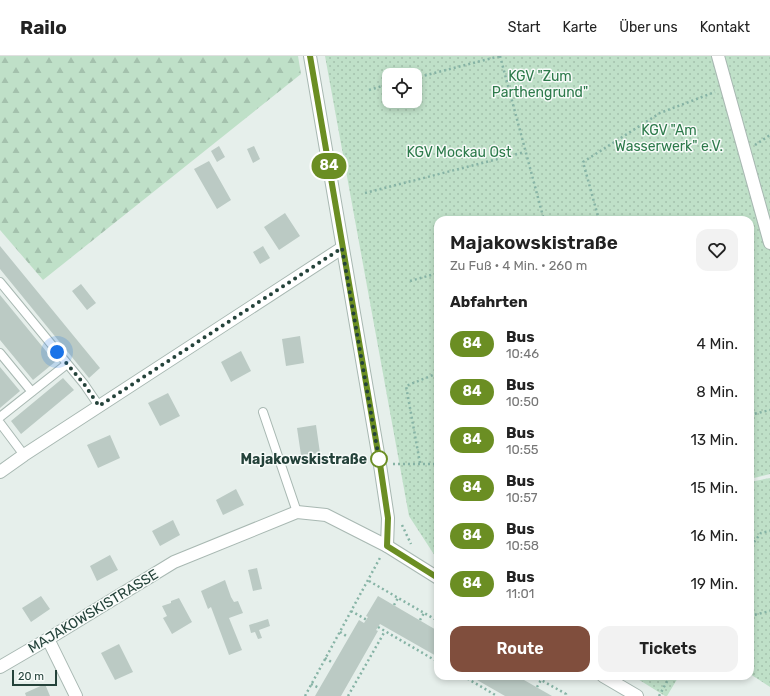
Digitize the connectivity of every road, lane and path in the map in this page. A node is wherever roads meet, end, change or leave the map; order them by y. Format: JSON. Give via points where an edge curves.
{"nodes":[{"id":1,"x":310,"y":56,"type":"edge"},
{"id":2,"x":500,"y":56,"type":"edge"},
{"id":3,"x":718,"y":56,"type":"edge"},
{"id":4,"x":422,"y":76,"type":"edge"},
{"id":5,"x":382,"y":86,"type":"edge"},
{"id":6,"x":726,"y":88,"type":"junction"},
{"id":7,"x":369,"y":90,"type":"dead end"},
{"id":8,"x":525,"y":152,"type":"junction"},
{"id":9,"x":365,"y":193,"type":"dead end"},
{"id":10,"x":543,"y":216,"type":"edge"},
{"id":11,"x":598,"y":216,"type":"edge"},
{"id":12,"x":770,"y":243,"type":"edge"},
{"id":13,"x":342,"y":248,"type":"junction"},
{"id":14,"x":434,"y":274,"type":"edge"},
{"id":15,"x":410,"y":281,"type":"dead end"},
{"id":16,"x":0,"y":282,"type":"edge"},
{"id":17,"x":0,"y":353,"type":"edge"},
{"id":18,"x":67,"y":364,"type":"junction"},
{"id":19,"x":434,"y":375,"type":"edge"},
{"id":20,"x":32,"y":392,"type":"junction"},
{"id":21,"x":99,"y":406,"type":"junction"},
{"id":22,"x":770,"y":410,"type":"edge"},
{"id":23,"x":263,"y":412,"type":"dead end"},
{"id":24,"x":754,"y":414,"type":"edge"},
{"id":25,"x":0,"y":417,"type":"edge"},
{"id":26,"x":0,"y":423,"type":"edge"},
{"id":27,"x":24,"y":455,"type":"junction"},
{"id":28,"x":420,"y":463,"type":"junction"},
{"id":29,"x":380,"y":464,"type":"junction"},
{"id":30,"x":434,"y":464,"type":"edge"},
{"id":31,"x":0,"y":472,"type":"edge"},
{"id":32,"x":297,"y":512,"type":"junction"},
{"id":33,"x":770,"y":531,"type":"edge"},
{"id":34,"x":754,"y":542,"type":"edge"},
{"id":35,"x":387,"y":546,"type":"junction"},
{"id":36,"x":434,"y":575,"type":"edge"},
{"id":37,"x":368,"y":581,"type":"junction"},
{"id":38,"x":398,"y":598,"type":"junction"},
{"id":39,"x":394,"y":605,"type":"dead end"},
{"id":40,"x":351,"y":611,"type":"junction"},
{"id":41,"x":770,"y":611,"type":"edge"},
{"id":42,"x":424,"y":613,"type":"junction"},
{"id":43,"x":754,"y":615,"type":"edge"},
{"id":44,"x":434,"y":619,"type":"edge"},
{"id":45,"x":366,"y":620,"type":"dead end"},
{"id":46,"x":420,"y":620,"type":"dead end"},
{"id":47,"x":378,"y":627,"type":"dead end"},
{"id":48,"x":385,"y":631,"type":"junction"},
{"id":49,"x":340,"y":632,"type":"junction"},
{"id":50,"x":348,"y":637,"type":"dead end"},
{"id":51,"x":48,"y":639,"type":"junction"},
{"id":52,"x":325,"y":658,"type":"junction"},
{"id":53,"x":434,"y":660,"type":"edge"},
{"id":54,"x":333,"y":663,"type":"dead end"},
{"id":55,"x":0,"y":667,"type":"edge"},
{"id":56,"x":470,"y":680,"type":"edge"},
{"id":57,"x":541,"y":680,"type":"joint"},
{"id":58,"x":610,"y":680,"type":"edge"},
{"id":59,"x":668,"y":680,"type":"edge"},
{"id":60,"x":311,"y":684,"type":"junction"},
{"id":61,"x":537,"y":687,"type":"dead end"},
{"id":62,"x":319,"y":688,"type":"dead end"},
{"id":63,"x":76,"y":696,"type":"edge"},
{"id":64,"x":304,"y":696,"type":"edge"},
{"id":65,"x":348,"y":696,"type":"edge"},
{"id":66,"x":498,"y":696,"type":"edge"},
{"id":67,"x":564,"y":696,"type":"edge"},
{"id":68,"x":637,"y":696,"type":"edge"},
{"id":69,"x":659,"y":696,"type":"edge"}],
"edges":[{"from":1,"to":13,"type":"street"},
{"from":2,"to":4,"type":"path"},
{"from":2,"to":8,"type":"path"},
{"from":3,"to":6,"type":"street"},
{"from":5,"to":7,"type":"path"},
{"from":6,"to":11,"type":"path","via":[[660,113],[583,162]]},
{"from":6,"to":12,"type":"street"},
{"from":8,"to":9,"type":"path"},
{"from":8,"to":10,"type":"path"},
{"from":13,"to":21,"type":"street"},
{"from":13,"to":29,"type":"street"},
{"from":14,"to":15,"type":"path"},
{"from":16,"to":18,"type":"lane"},
{"from":17,"to":20,"type":"lane"},
{"from":18,"to":20,"type":"lane"},
{"from":18,"to":21,"type":"lane"},
{"from":19,"to":28,"type":"path","via":[[406,386]]},
{"from":20,"to":25,"type":"lane"},
{"from":21,"to":27,"type":"street"},
{"from":22,"to":24,"type":"path"},
{"from":23,"to":32,"type":"lane"},
{"from":26,"to":27,"type":"lane"},
{"from":27,"to":31,"type":"street"},
{"from":28,"to":29,"type":"path"},
{"from":28,"to":30,"type":"path"},
{"from":29,"to":35,"type":"street","via":[[388,518]]},
{"from":32,"to":35,"type":"street","name":"MAJAKOWSKISTRASSE","via":[[326,515]]},
{"from":32,"to":51,"type":"street","name":"MAJAKOWSKISTRASSE","via":[[174,562]]},
{"from":33,"to":34,"type":"path","via":[[761,533]]},
{"from":35,"to":36,"type":"street","name":"MAJAKOWSKISTRASSE"},
{"from":35,"to":37,"type":"path"},
{"from":37,"to":38,"type":"path"},
{"from":37,"to":40,"type":"path"},
{"from":38,"to":39,"type":"path"},
{"from":38,"to":42,"type":"path"},
{"from":40,"to":45,"type":"path"},
{"from":40,"to":49,"type":"path"},
{"from":41,"to":43,"type":"path"},
{"from":42,"to":44,"type":"path"},
{"from":42,"to":46,"type":"path"},
{"from":47,"to":48,"type":"path"},
{"from":48,"to":53,"type":"path"},
{"from":48,"to":65,"type":"path"},
{"from":49,"to":50,"type":"path"},
{"from":49,"to":52,"type":"path"},
{"from":51,"to":55,"type":"street","name":"MAJAKOWSKISTRASSE"},
{"from":51,"to":63,"type":"street"},
{"from":52,"to":54,"type":"path"},
{"from":52,"to":60,"type":"path"},
{"from":56,"to":66,"type":"path"},
{"from":57,"to":61,"type":"path"},
{"from":57,"to":67,"type":"path","via":[[566,694]]},
{"from":58,"to":68,"type":"street"},
{"from":59,"to":69,"type":"path"},
{"from":60,"to":62,"type":"path"},
{"from":60,"to":64,"type":"path"}]}
